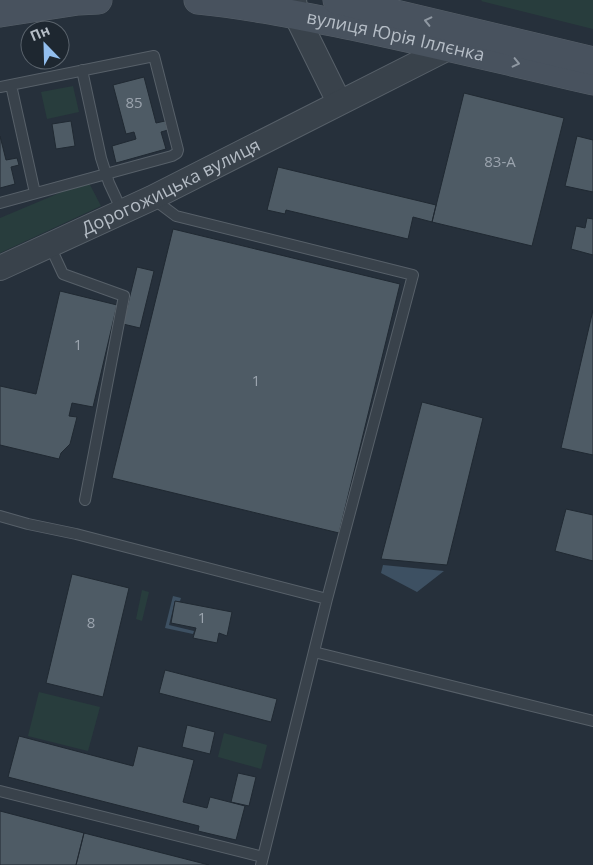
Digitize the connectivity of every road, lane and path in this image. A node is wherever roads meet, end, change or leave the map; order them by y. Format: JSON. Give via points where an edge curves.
{"nodes":[{"id":1,"x":98,"y":0,"type":"edge"},
{"id":2,"x":198,"y":0,"type":"edge"},
{"id":3,"x":337,"y":0,"type":"edge"},
{"id":4,"x":295,"y":7,"type":"edge"},
{"id":5,"x":0,"y":13,"type":"edge"},
{"id":6,"x":476,"y":32,"type":"junction"},
{"id":7,"x":451,"y":47,"type":"junction"},
{"id":8,"x":593,"y":61,"type":"edge"},
{"id":9,"x":82,"y":70,"type":"junction"},
{"id":10,"x":593,"y":82,"type":"edge"},
{"id":11,"x":11,"y":85,"type":"junction"},
{"id":12,"x":0,"y":87,"type":"edge"},
{"id":13,"x":340,"y":102,"type":"junction"},
{"id":14,"x":106,"y":173,"type":"junction"},
{"id":15,"x":35,"y":193,"type":"junction"},
{"id":16,"x":152,"y":198,"type":"junction"},
{"id":17,"x":0,"y":203,"type":"edge"},
{"id":18,"x":122,"y":211,"type":"junction"},
{"id":19,"x":50,"y":246,"type":"junction"},
{"id":20,"x":0,"y":268,"type":"edge"},
{"id":21,"x":84,"y":500,"type":"dead end"},
{"id":22,"x":0,"y":516,"type":"edge"},
{"id":23,"x":327,"y":599,"type":"junction"},
{"id":24,"x":314,"y":652,"type":"junction"},
{"id":25,"x":593,"y":721,"type":"edge"},
{"id":26,"x":0,"y":791,"type":"edge"},
{"id":27,"x":262,"y":861,"type":"edge"}],
"edges":[{"from":1,"to":5,"type":"main road"},
{"from":2,"to":4,"type":"main road","name":"вулиця Юрія Іллєнка"},
{"from":6,"to":3,"type":"main road","name":"вулиця Юрія Іллєнка","one_way":true},
{"from":4,"to":7,"type":"main road","name":"вулиця Юрія Іллєнка"},
{"from":4,"to":13,"type":"street"},
{"from":6,"to":7,"type":"street","name":"Дорогожицька вулиця"},
{"from":6,"to":8,"type":"main road","name":"вулиця Юрія Іллєнка"},
{"from":7,"to":10,"type":"main road","name":"вулиця Юрія Іллєнка","one_way":true},
{"from":7,"to":13,"type":"street","name":"Дорогожицька вулиця"},
{"from":9,"to":11,"type":"lane"},
{"from":9,"to":14,"type":"lane"},
{"from":9,"to":14,"type":"lane","via":[[154,56],[177,147],[177,153],[172,156]]},
{"from":11,"to":12,"type":"lane"},
{"from":11,"to":15,"type":"lane"},
{"from":13,"to":16,"type":"street","name":"Дорогожицька вулиця"},
{"from":14,"to":15,"type":"lane"},
{"from":14,"to":18,"type":"lane"},
{"from":15,"to":17,"type":"lane"},
{"from":16,"to":18,"type":"street","name":"Дорогожицька вулиця"},
{"from":16,"to":23,"type":"lane","via":[[176,216],[413,275]]},
{"from":18,"to":19,"type":"street","name":"Дорогожицька вулиця"},
{"from":19,"to":20,"type":"street","name":"Дорогожицька вулиця"},
{"from":19,"to":21,"type":"lane","via":[[63,274],[124,296]]},
{"from":22,"to":23,"type":"lane"},
{"from":23,"to":24,"type":"lane"},
{"from":24,"to":25,"type":"lane"},
{"from":24,"to":27,"type":"lane"},
{"from":26,"to":27,"type":"lane"}]}
